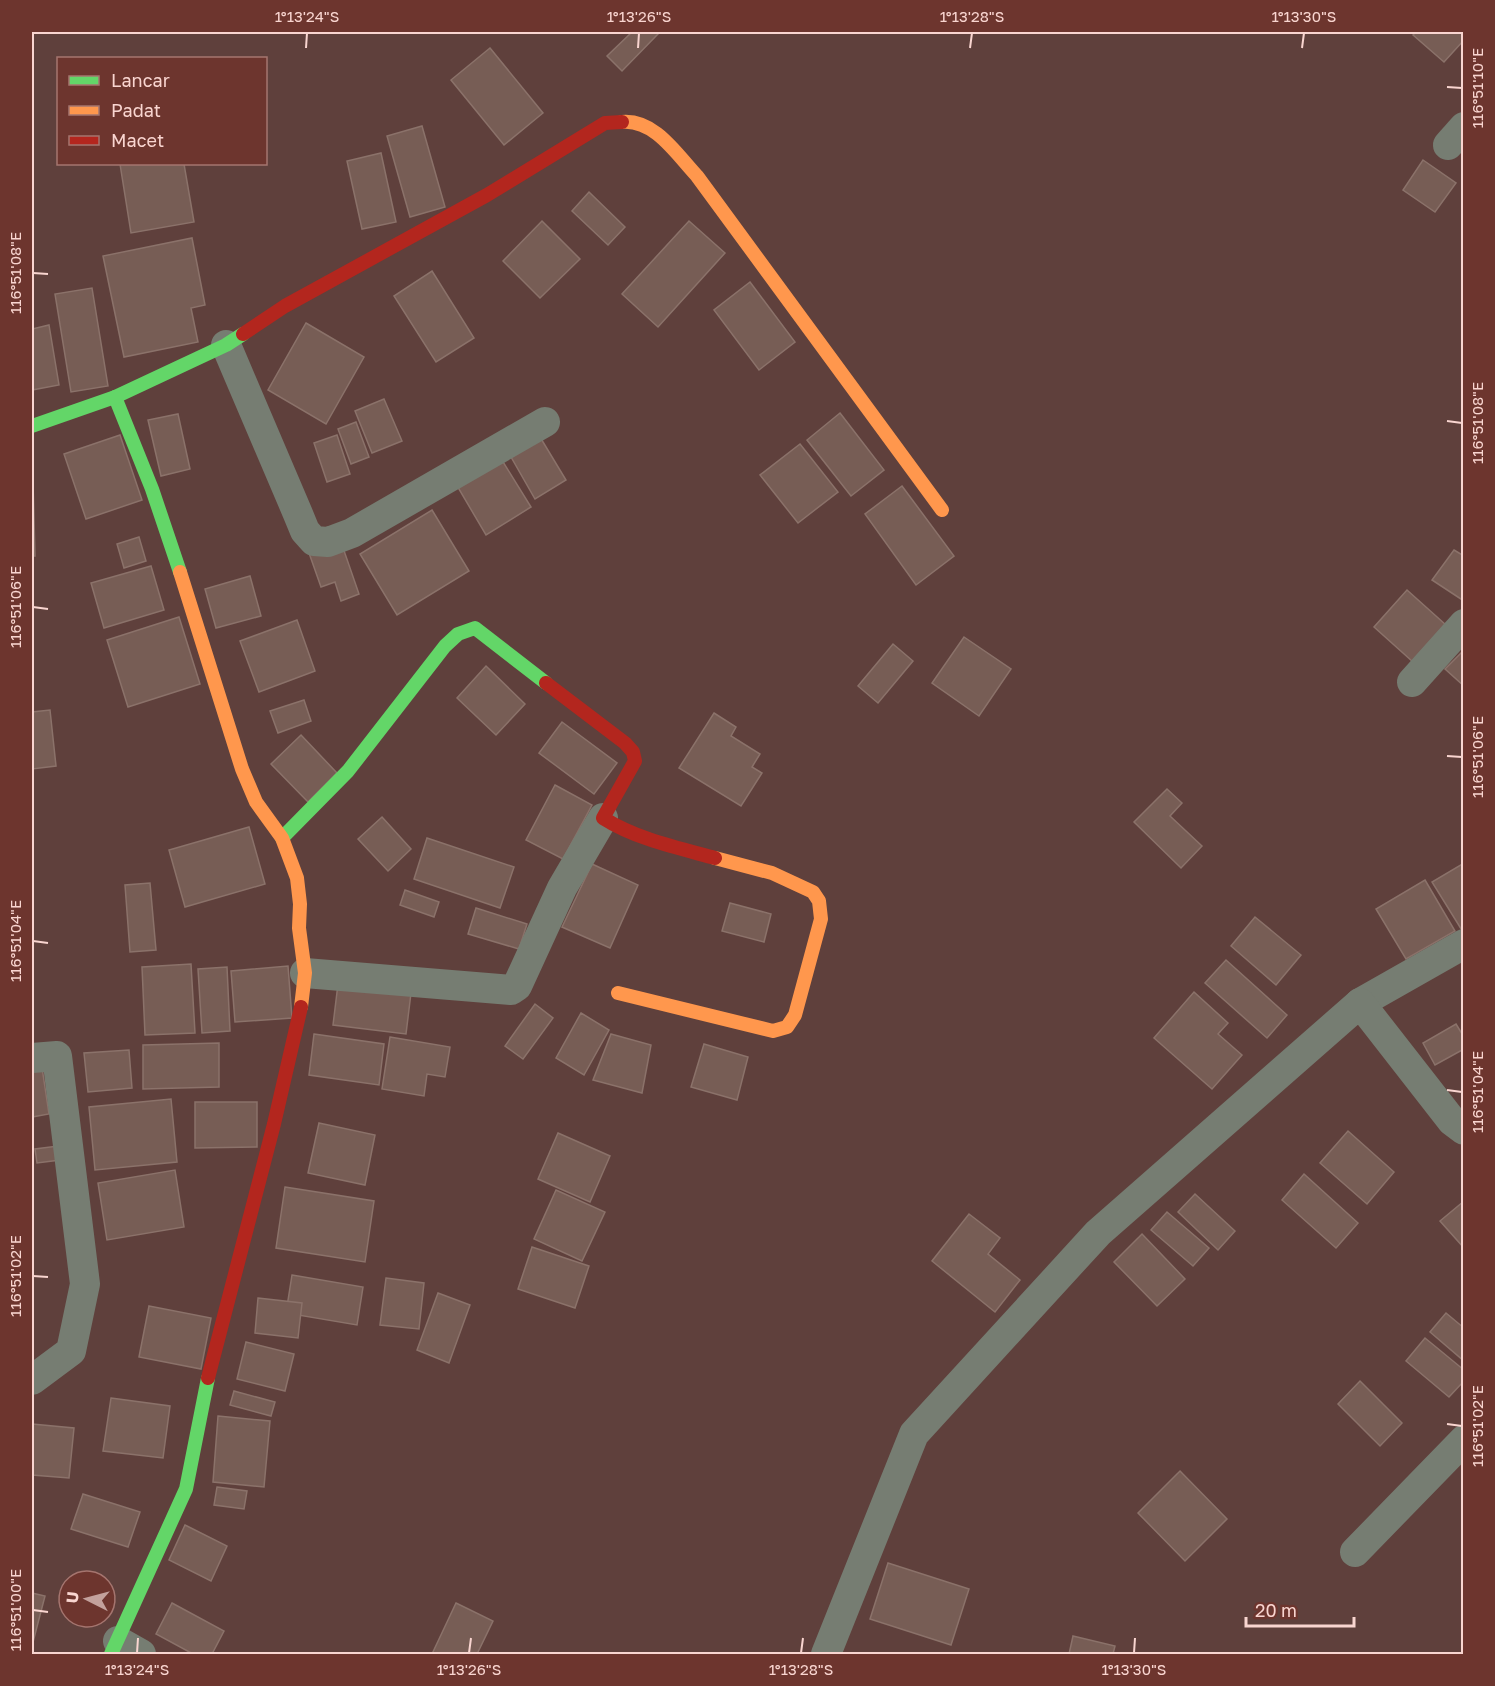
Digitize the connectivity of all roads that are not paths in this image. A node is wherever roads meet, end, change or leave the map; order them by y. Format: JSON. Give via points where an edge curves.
{"nodes":[{"id":1,"x":226,"y":345,"type":"junction"},
{"id":2,"x":115,"y":397,"type":"junction"},
{"id":3,"x":545,"y":422,"type":"dead end"},
{"id":4,"x":32,"y":426,"type":"edge"},
{"id":5,"x":942,"y":510,"type":"dead end"},
{"id":6,"x":1464,"y":624,"type":"edge"},
{"id":7,"x":1412,"y":682,"type":"dead end"},
{"id":8,"x":603,"y":818,"type":"junction"},
{"id":9,"x":282,"y":838,"type":"junction"},
{"id":10,"x":1464,"y":944,"type":"edge"},
{"id":11,"x":305,"y":973,"type":"junction"},
{"id":12,"x":618,"y":993,"type":"dead end"},
{"id":13,"x":1360,"y":1003,"type":"junction"},
{"id":14,"x":32,"y":1058,"type":"edge"},
{"id":15,"x":1464,"y":1130,"type":"edge"},
{"id":16,"x":32,"y":1380,"type":"edge"},
{"id":17,"x":1464,"y":1440,"type":"edge"},
{"id":18,"x":1355,"y":1552,"type":"dead end"},
{"id":19,"x":124,"y":1650,"type":"edge"},
{"id":20,"x":826,"y":1654,"type":"edge"}],
"edges":[{"from":1,"to":2,"type":"street"},
{"from":1,"to":3,"type":"street","via":[[305,531],[314,541],[328,542],[352,533]]},
{"from":1,"to":5,"type":"street","via":[[285,306],[487,195],[605,123],[631,121],[654,130],[697,176]]},
{"from":2,"to":4,"type":"street"},
{"from":2,"to":9,"type":"street","via":[[188,594],[242,769],[256,802]]},
{"from":6,"to":7,"type":"street"},
{"from":8,"to":9,"type":"street","via":[[635,761],[630,747],[475,628],[451,639],[348,771]]},
{"from":8,"to":11,"type":"street","via":[[562,888],[517,986],[511,990]]},
{"from":8,"to":12,"type":"street","via":[[671,846],[772,873],[813,892],[819,901],[821,919],[795,1015],[787,1027],[773,1031]]},
{"from":9,"to":11,"type":"street","via":[[297,878]]},
{"from":10,"to":13,"type":"street"},
{"from":11,"to":19,"type":"street","via":[[274,1124],[226,1299],[186,1489]]},
{"from":13,"to":15,"type":"street","via":[[1452,1121]]},
{"from":13,"to":20,"type":"street","via":[[1098,1233],[914,1434]]},
{"from":14,"to":16,"type":"street","via":[[57,1056],[85,1284],[71,1351]]},
{"from":17,"to":18,"type":"street"}]}
